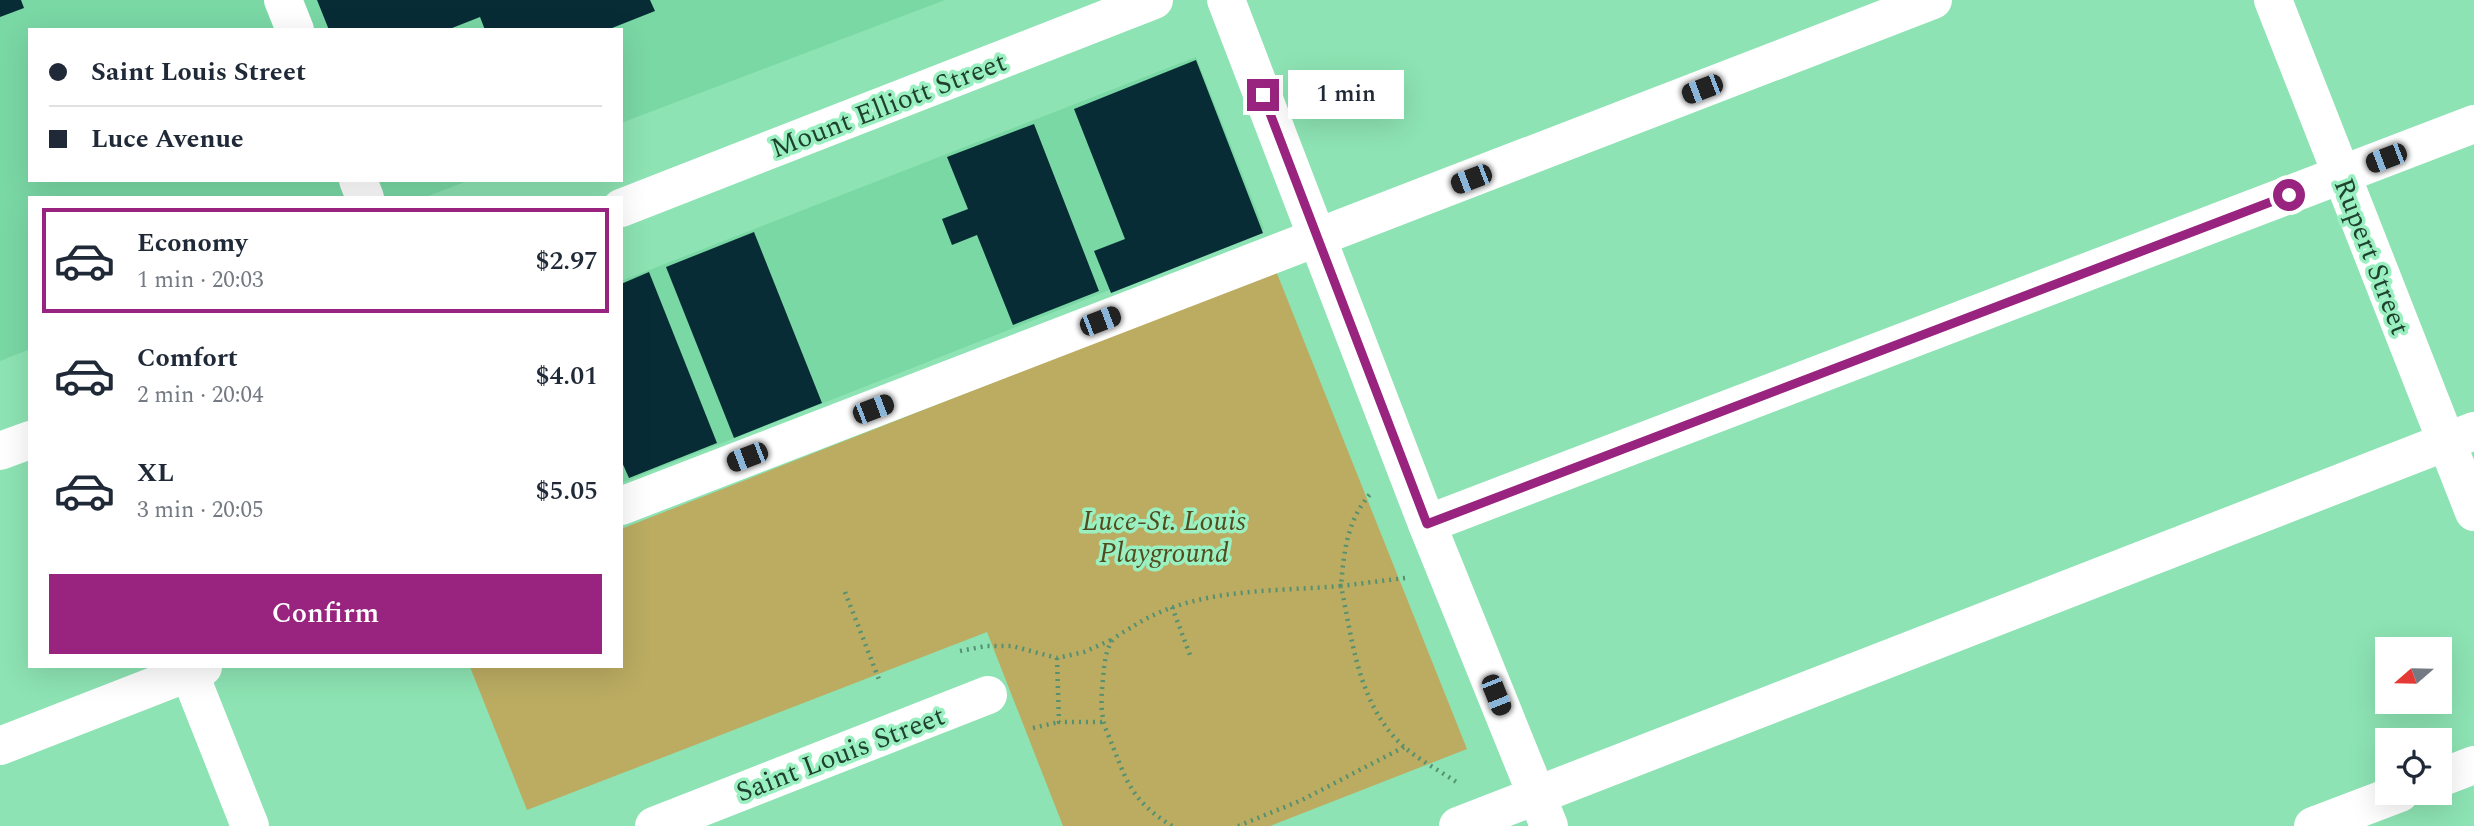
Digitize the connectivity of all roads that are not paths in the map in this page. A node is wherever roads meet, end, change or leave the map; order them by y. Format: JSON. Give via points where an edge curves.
{"nodes":[{"id":1,"x":283,"y":0,"type":"edge"},
{"id":2,"x":1154,"y":0,"type":"edge"},
{"id":3,"x":1226,"y":0,"type":"edge"},
{"id":4,"x":1933,"y":0,"type":"edge"},
{"id":5,"x":2273,"y":0,"type":"edge"},
{"id":6,"x":294,"y":28,"type":"edge"},
{"id":7,"x":2474,"y":124,"type":"edge"},
{"id":8,"x":2341,"y":175,"type":"junction"},
{"id":9,"x":623,"y":207,"type":"edge"},
{"id":10,"x":1317,"y":238,"type":"junction"},
{"id":11,"x":2460,"y":437,"type":"edge"},
{"id":12,"x":28,"y":441,"type":"edge"},
{"id":13,"x":0,"y":452,"type":"edge"},
{"id":14,"x":623,"y":505,"type":"edge"},
{"id":15,"x":2474,"y":512,"type":"edge"},
{"id":16,"x":1427,"y":524,"type":"junction"},
{"id":17,"x":193,"y":668,"type":"edge"},
{"id":18,"x":988,"y":695,"type":"dead end"},
{"id":19,"x":0,"y":746,"type":"edge"},
{"id":20,"x":2474,"y":765,"type":"edge"},
{"id":21,"x":2452,"y":773,"type":"edge"},
{"id":22,"x":2375,"y":803,"type":"edge"},
{"id":23,"x":1543,"y":811,"type":"edge"},
{"id":24,"x":250,"y":826,"type":"edge"},
{"id":25,"x":654,"y":826,"type":"edge"},
{"id":26,"x":1458,"y":826,"type":"edge"},
{"id":27,"x":2314,"y":826,"type":"edge"}],
"edges":[{"from":1,"to":6,"type":"street"},
{"from":2,"to":9,"type":"street","name":"Mount Elliott Street"},
{"from":3,"to":10,"type":"street"},
{"from":4,"to":10,"type":"street"},
{"from":5,"to":8,"type":"street","name":"Rupert Street"},
{"from":7,"to":8,"type":"street"},
{"from":8,"to":11,"type":"street","name":"Rupert Street"},
{"from":8,"to":16,"type":"street"},
{"from":10,"to":14,"type":"street"},
{"from":10,"to":16,"type":"street"},
{"from":11,"to":15,"type":"street","name":"Rupert Street"},
{"from":11,"to":23,"type":"street"},
{"from":12,"to":13,"type":"street"},
{"from":16,"to":23,"type":"street"},
{"from":17,"to":19,"type":"street"},
{"from":17,"to":24,"type":"street"},
{"from":18,"to":25,"type":"street","name":"Saint Louis Street"},
{"from":20,"to":21,"type":"street"},
{"from":22,"to":27,"type":"street"},
{"from":23,"to":26,"type":"street"}]}
